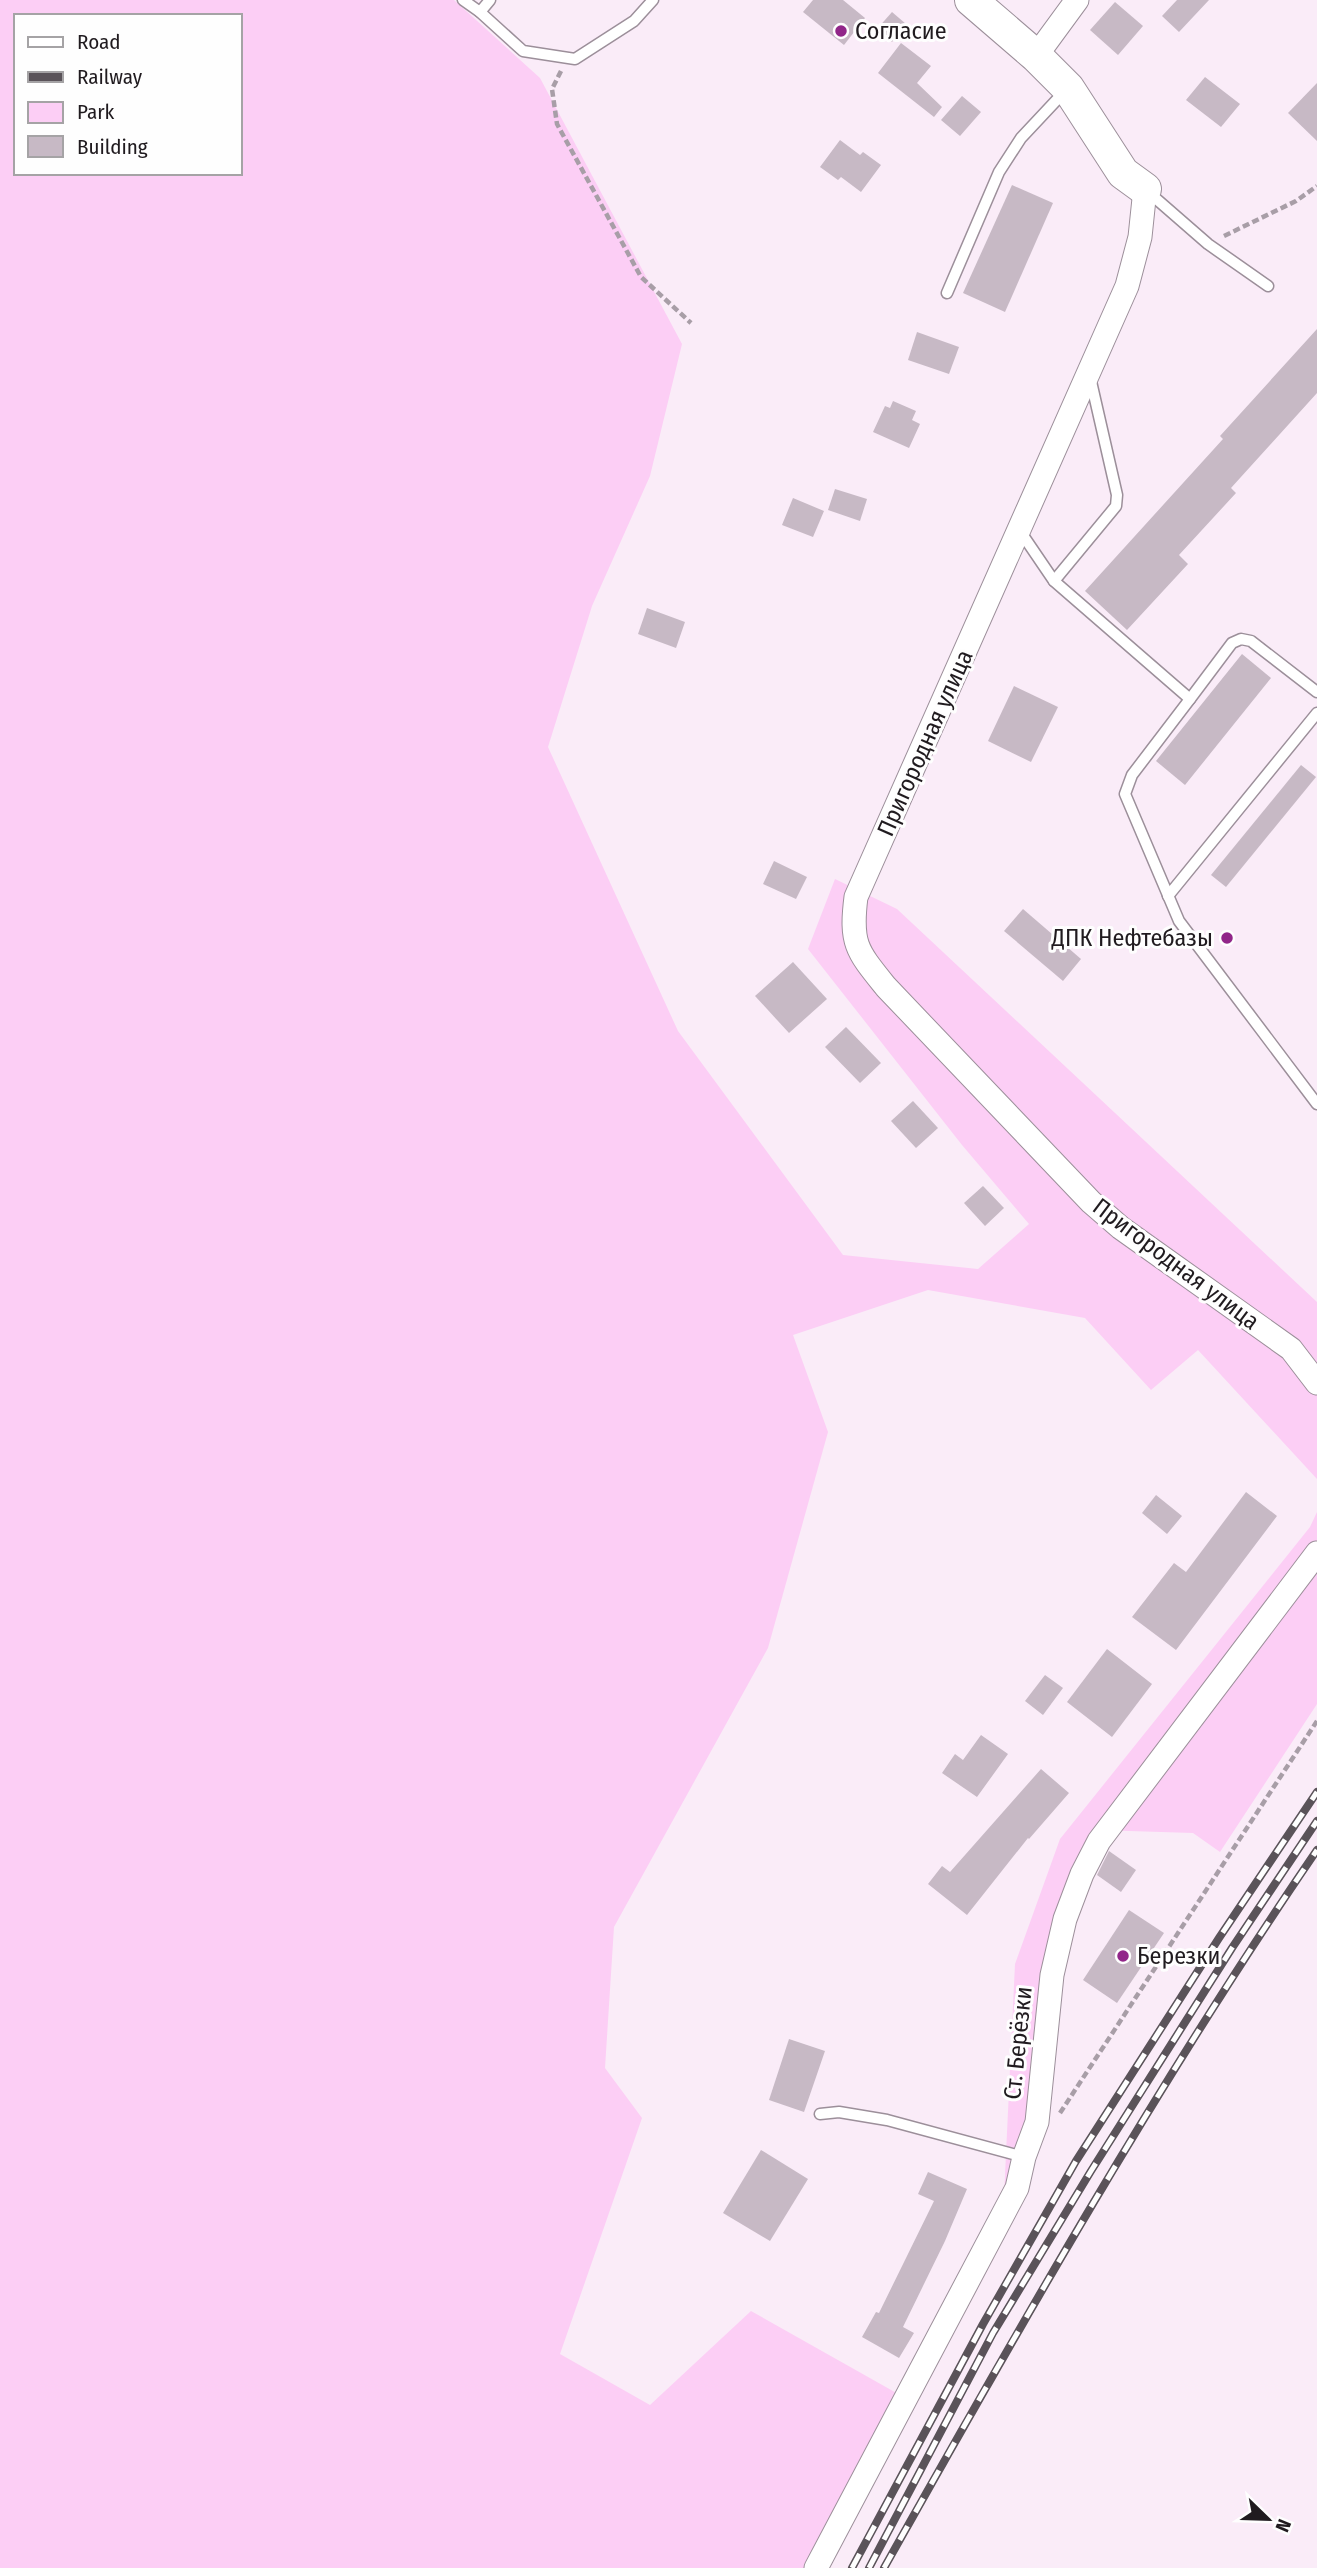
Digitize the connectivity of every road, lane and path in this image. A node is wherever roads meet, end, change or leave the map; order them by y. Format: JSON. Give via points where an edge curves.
{"nodes":[{"id":1,"x":463,"y":0,"type":"edge"},
{"id":2,"x":490,"y":0,"type":"edge"},
{"id":3,"x":653,"y":0,"type":"edge"},
{"id":4,"x":971,"y":0,"type":"edge"},
{"id":5,"x":1077,"y":0,"type":"edge"},
{"id":6,"x":480,"y":12,"type":"junction"},
{"id":7,"x":1035,"y":56,"type":"junction"},
{"id":8,"x":575,"y":59,"type":"junction"},
{"id":9,"x":1068,"y":88,"type":"junction"},
{"id":10,"x":1317,"y":186,"type":"edge"},
{"id":11,"x":1145,"y":189,"type":"junction"},
{"id":12,"x":1208,"y":244,"type":"junction"},
{"id":13,"x":1268,"y":286,"type":"dead end"},
{"id":14,"x":947,"y":293,"type":"dead end"},
{"id":15,"x":691,"y":323,"type":"dead end"},
{"id":16,"x":1090,"y":374,"type":"junction"},
{"id":17,"x":1020,"y":531,"type":"junction"},
{"id":18,"x":1054,"y":581,"type":"junction"},
{"id":19,"x":1317,"y":692,"type":"edge"},
{"id":20,"x":1190,"y":699,"type":"junction"},
{"id":21,"x":1317,"y":713,"type":"edge"},
{"id":22,"x":1168,"y":896,"type":"junction"},
{"id":23,"x":1317,"y":1104,"type":"edge"},
{"id":24,"x":1317,"y":1383,"type":"edge"},
{"id":25,"x":1317,"y":1553,"type":"edge"},
{"id":26,"x":1317,"y":1721,"type":"edge"},
{"id":27,"x":820,"y":2114,"type":"dead end"},
{"id":28,"x":1058,"y":2116,"type":"dead end"},
{"id":29,"x":1024,"y":2157,"type":"junction"},
{"id":30,"x":817,"y":2568,"type":"edge"}],
"edges":[{"from":1,"to":6,"type":"lane"},
{"from":2,"to":6,"type":"lane"},
{"from":3,"to":8,"type":"lane","via":[[634,21]]},
{"from":4,"to":7,"type":"street"},
{"from":5,"to":7,"type":"street"},
{"from":6,"to":8,"type":"lane","via":[[523,51]]},
{"from":7,"to":9,"type":"street"},
{"from":8,"to":15,"type":"path","via":[[559,73],[552,89],[557,124],[641,277]]},
{"from":9,"to":11,"type":"street","via":[[1123,173]]},
{"from":9,"to":14,"type":"lane","via":[[1021,138],[999,172]]},
{"from":10,"to":12,"type":"path"},
{"from":11,"to":12,"type":"lane"},
{"from":11,"to":16,"type":"street","name":"Пригородная улица","via":[[1140,237],[1127,286]]},
{"from":12,"to":13,"type":"lane"},
{"from":16,"to":17,"type":"street","name":"Пригородная улица"},
{"from":16,"to":18,"type":"lane","via":[[1116,506]]},
{"from":17,"to":18,"type":"lane"},
{"from":17,"to":24,"type":"street","name":"Пригородная улица","via":[[856,897],[852,925],[860,955],[886,988],[1091,1202],[1291,1349]]},
{"from":18,"to":20,"type":"lane"},
{"from":19,"to":20,"type":"lane","via":[[1251,641],[1241,639],[1232,643]]},
{"from":20,"to":22,"type":"lane","via":[[1132,775],[1125,794]]},
{"from":21,"to":22,"type":"lane"},
{"from":22,"to":23,"type":"lane","via":[[1179,921]]},
{"from":25,"to":29,"type":"street","name":"Ст. Берёзки","via":[[1099,1841],[1082,1874],[1052,1975],[1037,2122]]},
{"from":26,"to":28,"type":"path"},
{"from":27,"to":29,"type":"lane","via":[[839,2112],[887,2120]]},
{"from":29,"to":30,"type":"street","name":"Ст. Берёзки","via":[[1017,2188]]}]}
